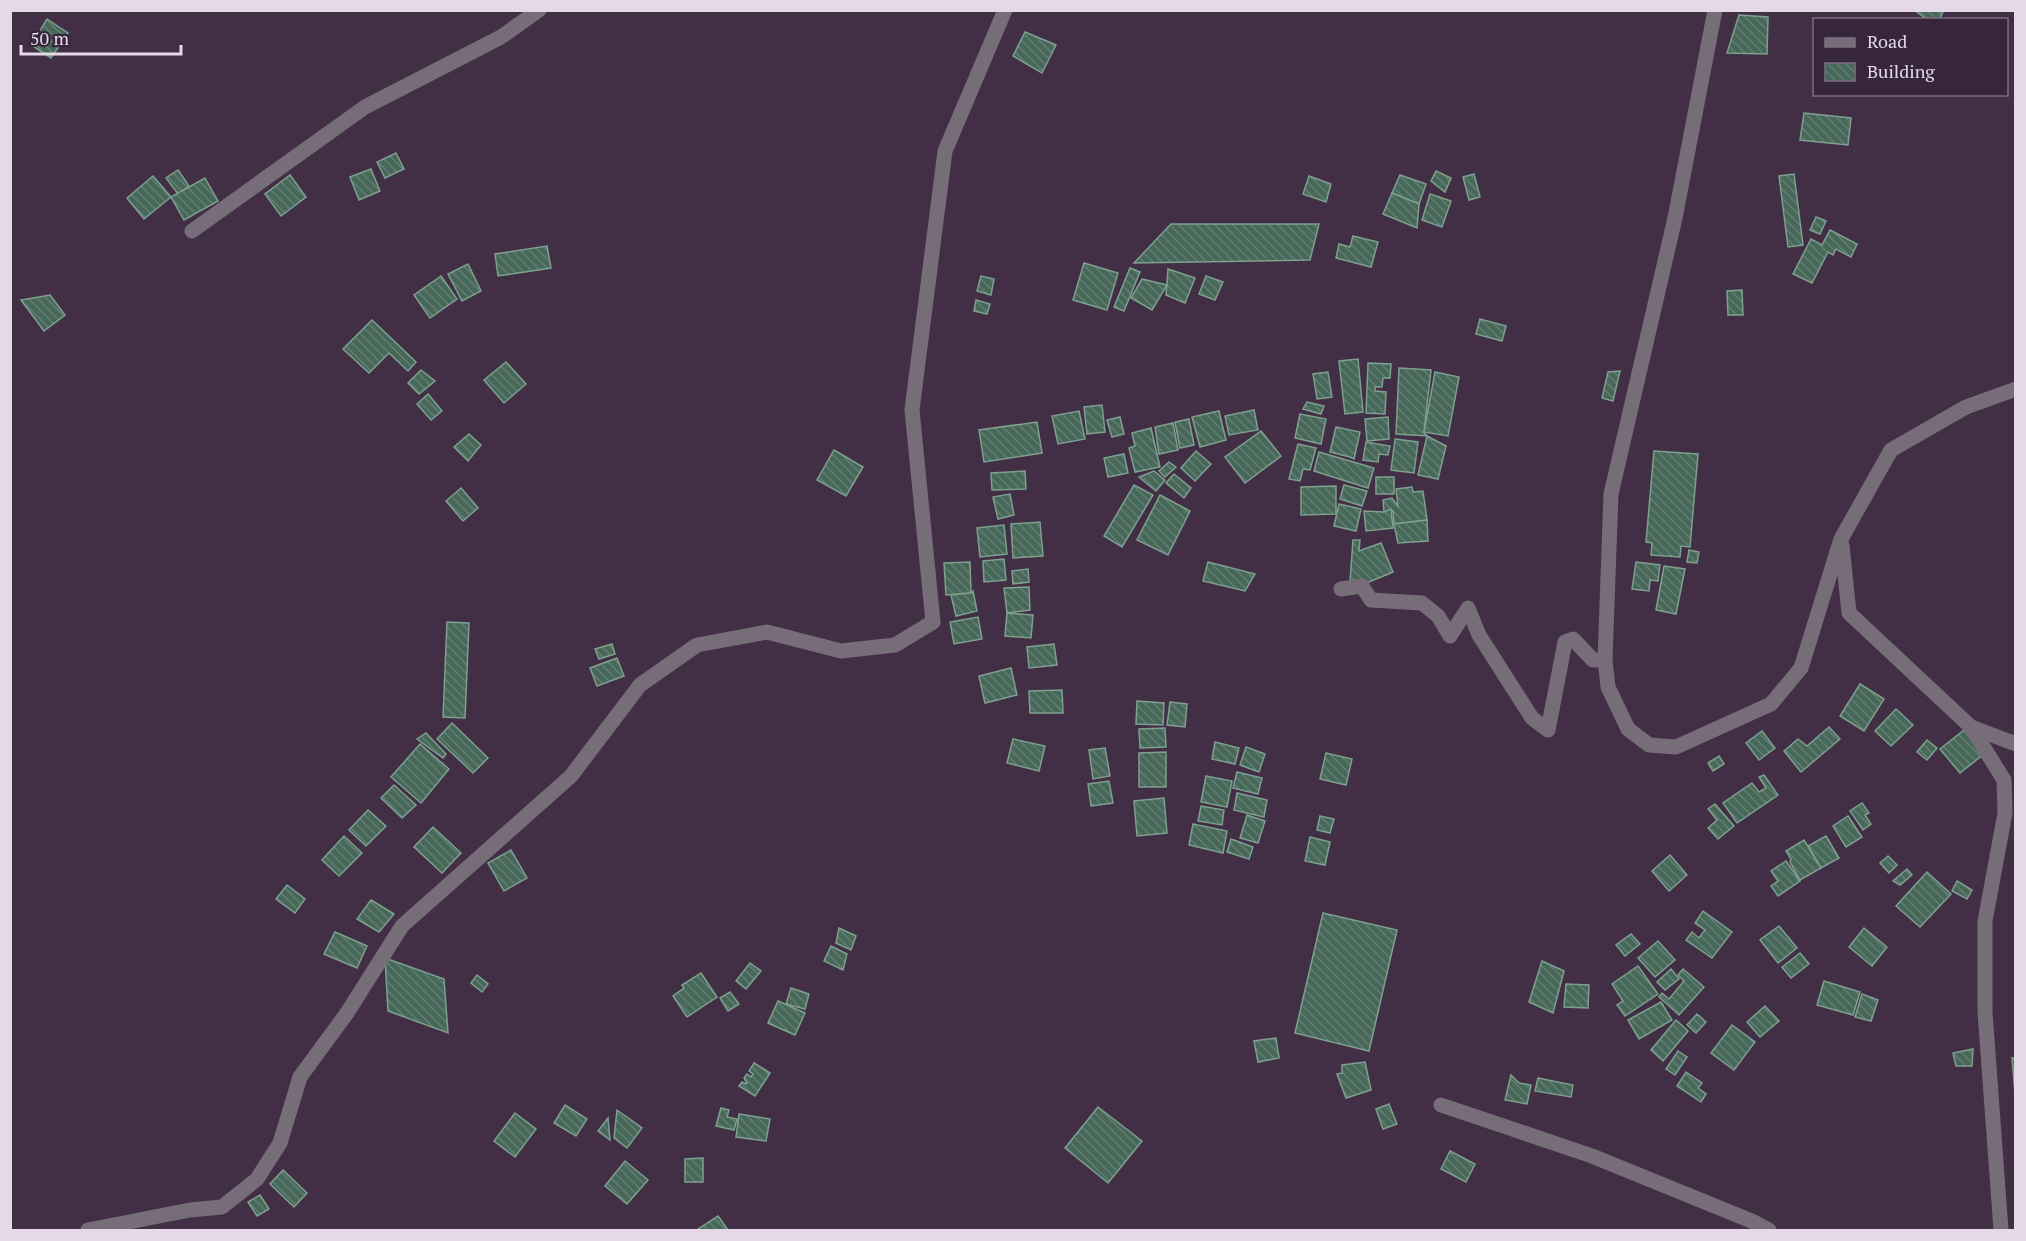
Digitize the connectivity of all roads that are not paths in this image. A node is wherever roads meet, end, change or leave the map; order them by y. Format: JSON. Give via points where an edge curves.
{"nodes":[{"id":1,"x":539,"y":10,"type":"edge"},
{"id":2,"x":1005,"y":10,"type":"edge"},
{"id":3,"x":1715,"y":10,"type":"edge"},
{"id":4,"x":192,"y":231,"type":"dead end"},
{"id":5,"x":2016,"y":389,"type":"edge"},
{"id":6,"x":1841,"y":539,"type":"junction"},
{"id":7,"x":1341,"y":589,"type":"dead end"},
{"id":8,"x":1605,"y":660,"type":"junction"},
{"id":9,"x":1971,"y":727,"type":"junction"},
{"id":10,"x":2016,"y":744,"type":"edge"},
{"id":11,"x":1441,"y":1105,"type":"dead end"},
{"id":12,"x":88,"y":1230,"type":"edge"},
{"id":13,"x":1769,"y":1230,"type":"edge"},
{"id":14,"x":2001,"y":1230,"type":"edge"}],
"edges":[{"from":1,"to":4,"type":"street","via":[[501,37],[365,107]]},
{"from":2,"to":12,"type":"street","via":[[945,151],[912,410],[933,622],[895,645],[841,651],[767,632],[697,645],[640,685],[571,776],[402,926],[347,1013],[300,1077],[280,1143],[257,1179],[222,1207]]},
{"from":3,"to":8,"type":"street","via":[[1675,218],[1611,494]]},
{"from":5,"to":6,"type":"street","via":[[1966,407],[1891,450]]},
{"from":6,"to":8,"type":"street","via":[[1801,668],[1772,704],[1676,747],[1649,745],[1628,729],[1608,687]]},
{"from":6,"to":9,"type":"street","via":[[1849,613]]},
{"from":7,"to":8,"type":"street","via":[[1362,586],[1371,600],[1422,603],[1438,616],[1450,636],[1468,608],[1479,635],[1532,717],[1548,730],[1564,642],[1573,639],[1593,660]]},
{"from":9,"to":10,"type":"street"},
{"from":9,"to":14,"type":"street","via":[[2004,780],[2005,813],[1984,921],[1985,1012]]},
{"from":11,"to":13,"type":"street","via":[[1592,1156]]}]}
